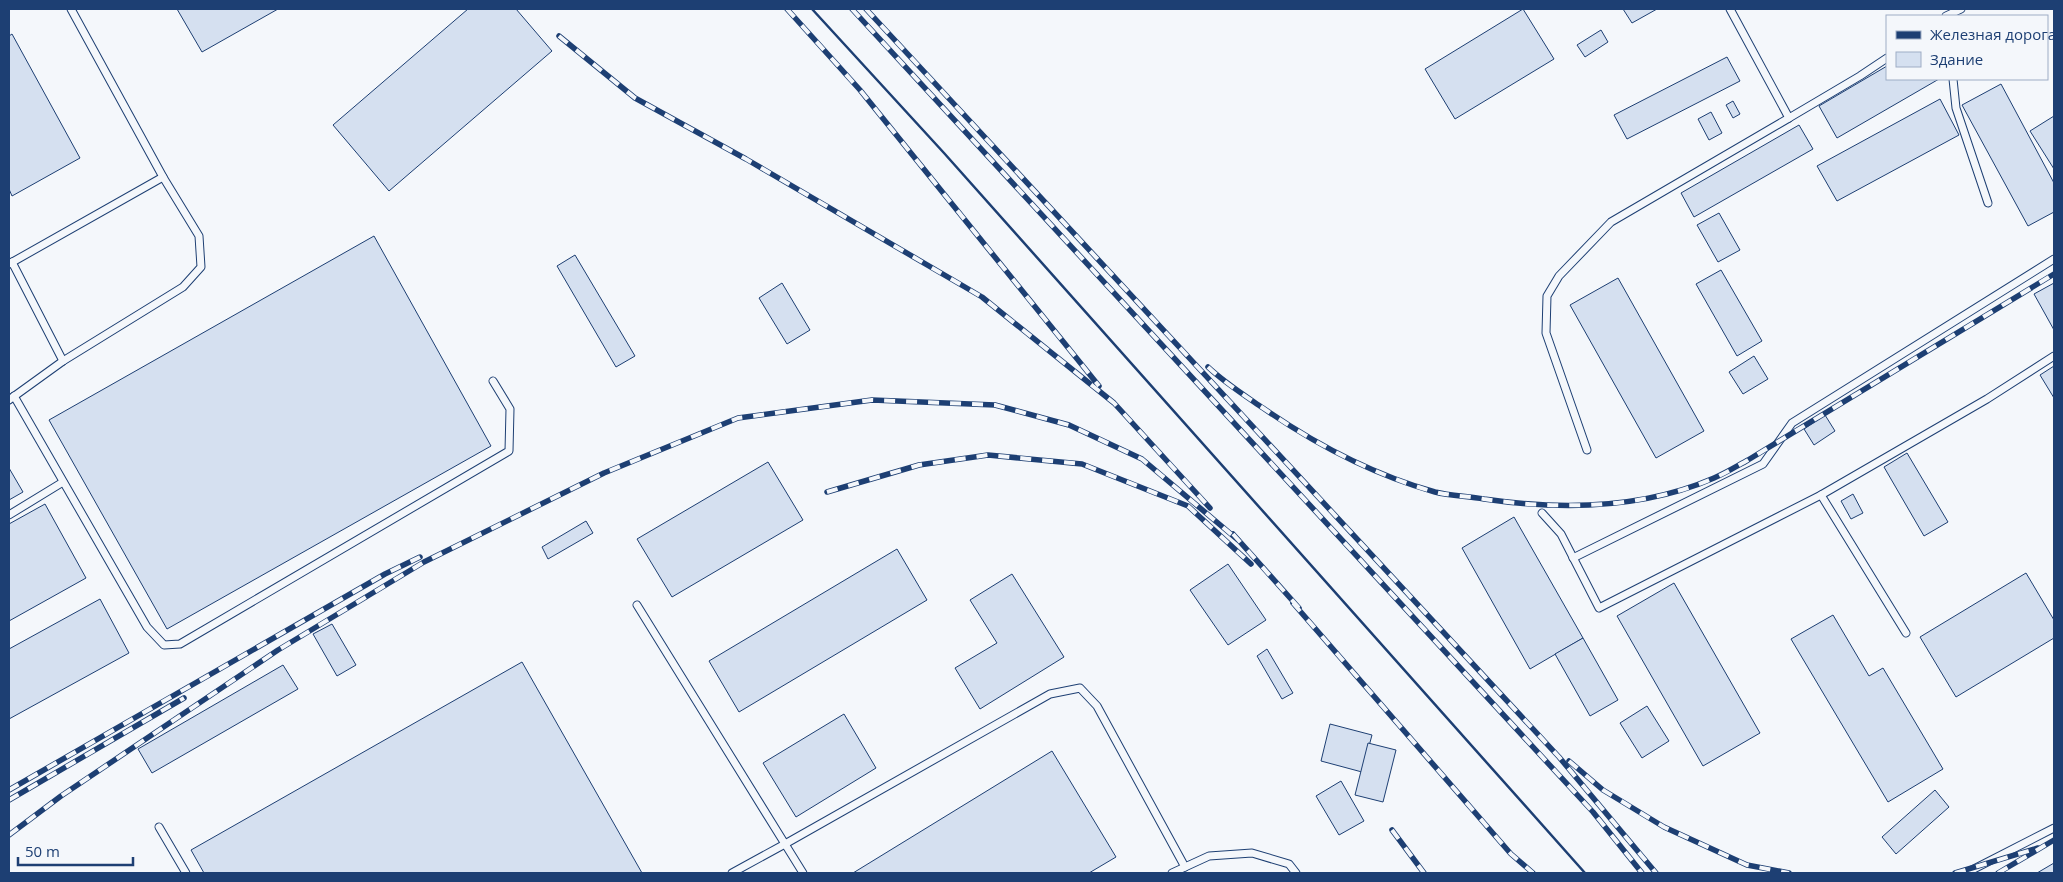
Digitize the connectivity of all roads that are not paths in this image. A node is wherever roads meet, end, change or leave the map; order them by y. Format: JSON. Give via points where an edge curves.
{"nodes":[{"id":1,"x":71,"y":9,"type":"edge"},
{"id":2,"x":1730,"y":9,"type":"edge"},
{"id":3,"x":1962,"y":9,"type":"edge"},
{"id":4,"x":1948,"y":15,"type":"edge"},
{"id":5,"x":1886,"y":59,"type":"edge"},
{"id":6,"x":1953,"y":80,"type":"edge"},
{"id":7,"x":1789,"y":118,"type":"junction"},
{"id":8,"x":163,"y":177,"type":"junction"},
{"id":9,"x":1988,"y":204,"type":"dead end"},
{"id":10,"x":2054,"y":259,"type":"edge"},
{"id":11,"x":10,"y":263,"type":"edge"},
{"id":12,"x":2054,"y":356,"type":"edge"},
{"id":13,"x":63,"y":361,"type":"junction"},
{"id":14,"x":493,"y":381,"type":"dead end"},
{"id":15,"x":12,"y":398,"type":"edge"},
{"id":16,"x":1587,"y":450,"type":"dead end"},
{"id":17,"x":64,"y":482,"type":"junction"},
{"id":18,"x":1821,"y":495,"type":"junction"},
{"id":19,"x":1542,"y":513,"type":"dead end"},
{"id":20,"x":9,"y":515,"type":"edge"},
{"id":21,"x":1572,"y":558,"type":"junction"},
{"id":22,"x":637,"y":605,"type":"dead end"},
{"id":23,"x":1906,"y":633,"type":"dead end"},
{"id":24,"x":159,"y":827,"type":"dead end"},
{"id":25,"x":2054,"y":828,"type":"edge"},
{"id":26,"x":785,"y":844,"type":"junction"},
{"id":27,"x":1185,"y":867,"type":"junction"},
{"id":28,"x":186,"y":873,"type":"edge"},
{"id":29,"x":732,"y":873,"type":"edge"},
{"id":30,"x":803,"y":873,"type":"edge"},
{"id":31,"x":1172,"y":873,"type":"edge"},
{"id":32,"x":1296,"y":873,"type":"edge"},
{"id":33,"x":1966,"y":873,"type":"edge"}],
"edges":[{"from":1,"to":8,"type":"lane"},
{"from":2,"to":7,"type":"lane"},
{"from":3,"to":4,"type":"lane"},
{"from":5,"to":7,"type":"lane"},
{"from":6,"to":9,"type":"lane","via":[[1956,108]]},
{"from":7,"to":16,"type":"lane","via":[[1611,222],[1559,276],[1551,289],[1547,296],[1546,333]]},
{"from":8,"to":11,"type":"lane"},
{"from":8,"to":13,"type":"lane","via":[[199,236],[201,266],[183,287]]},
{"from":10,"to":21,"type":"lane","via":[[1792,423],[1763,464]]},
{"from":11,"to":13,"type":"lane"},
{"from":12,"to":18,"type":"lane","via":[[1987,399]]},
{"from":13,"to":15,"type":"lane"},
{"from":14,"to":17,"type":"lane","via":[[510,409],[509,451],[180,644],[164,645],[147,627]]},
{"from":15,"to":17,"type":"lane"},
{"from":17,"to":20,"type":"lane"},
{"from":18,"to":21,"type":"lane","via":[[1599,608]]},
{"from":18,"to":23,"type":"lane"},
{"from":19,"to":21,"type":"lane","via":[[1561,534]]},
{"from":22,"to":26,"type":"lane"},
{"from":24,"to":28,"type":"lane"},
{"from":25,"to":33,"type":"lane"},
{"from":26,"to":27,"type":"lane","via":[[1050,694],[1080,688],[1096,706]]},
{"from":26,"to":29,"type":"lane"},
{"from":26,"to":30,"type":"lane"},
{"from":27,"to":31,"type":"lane"},
{"from":27,"to":32,"type":"lane","via":[[1209,856],[1252,853],[1289,864]]}]}
